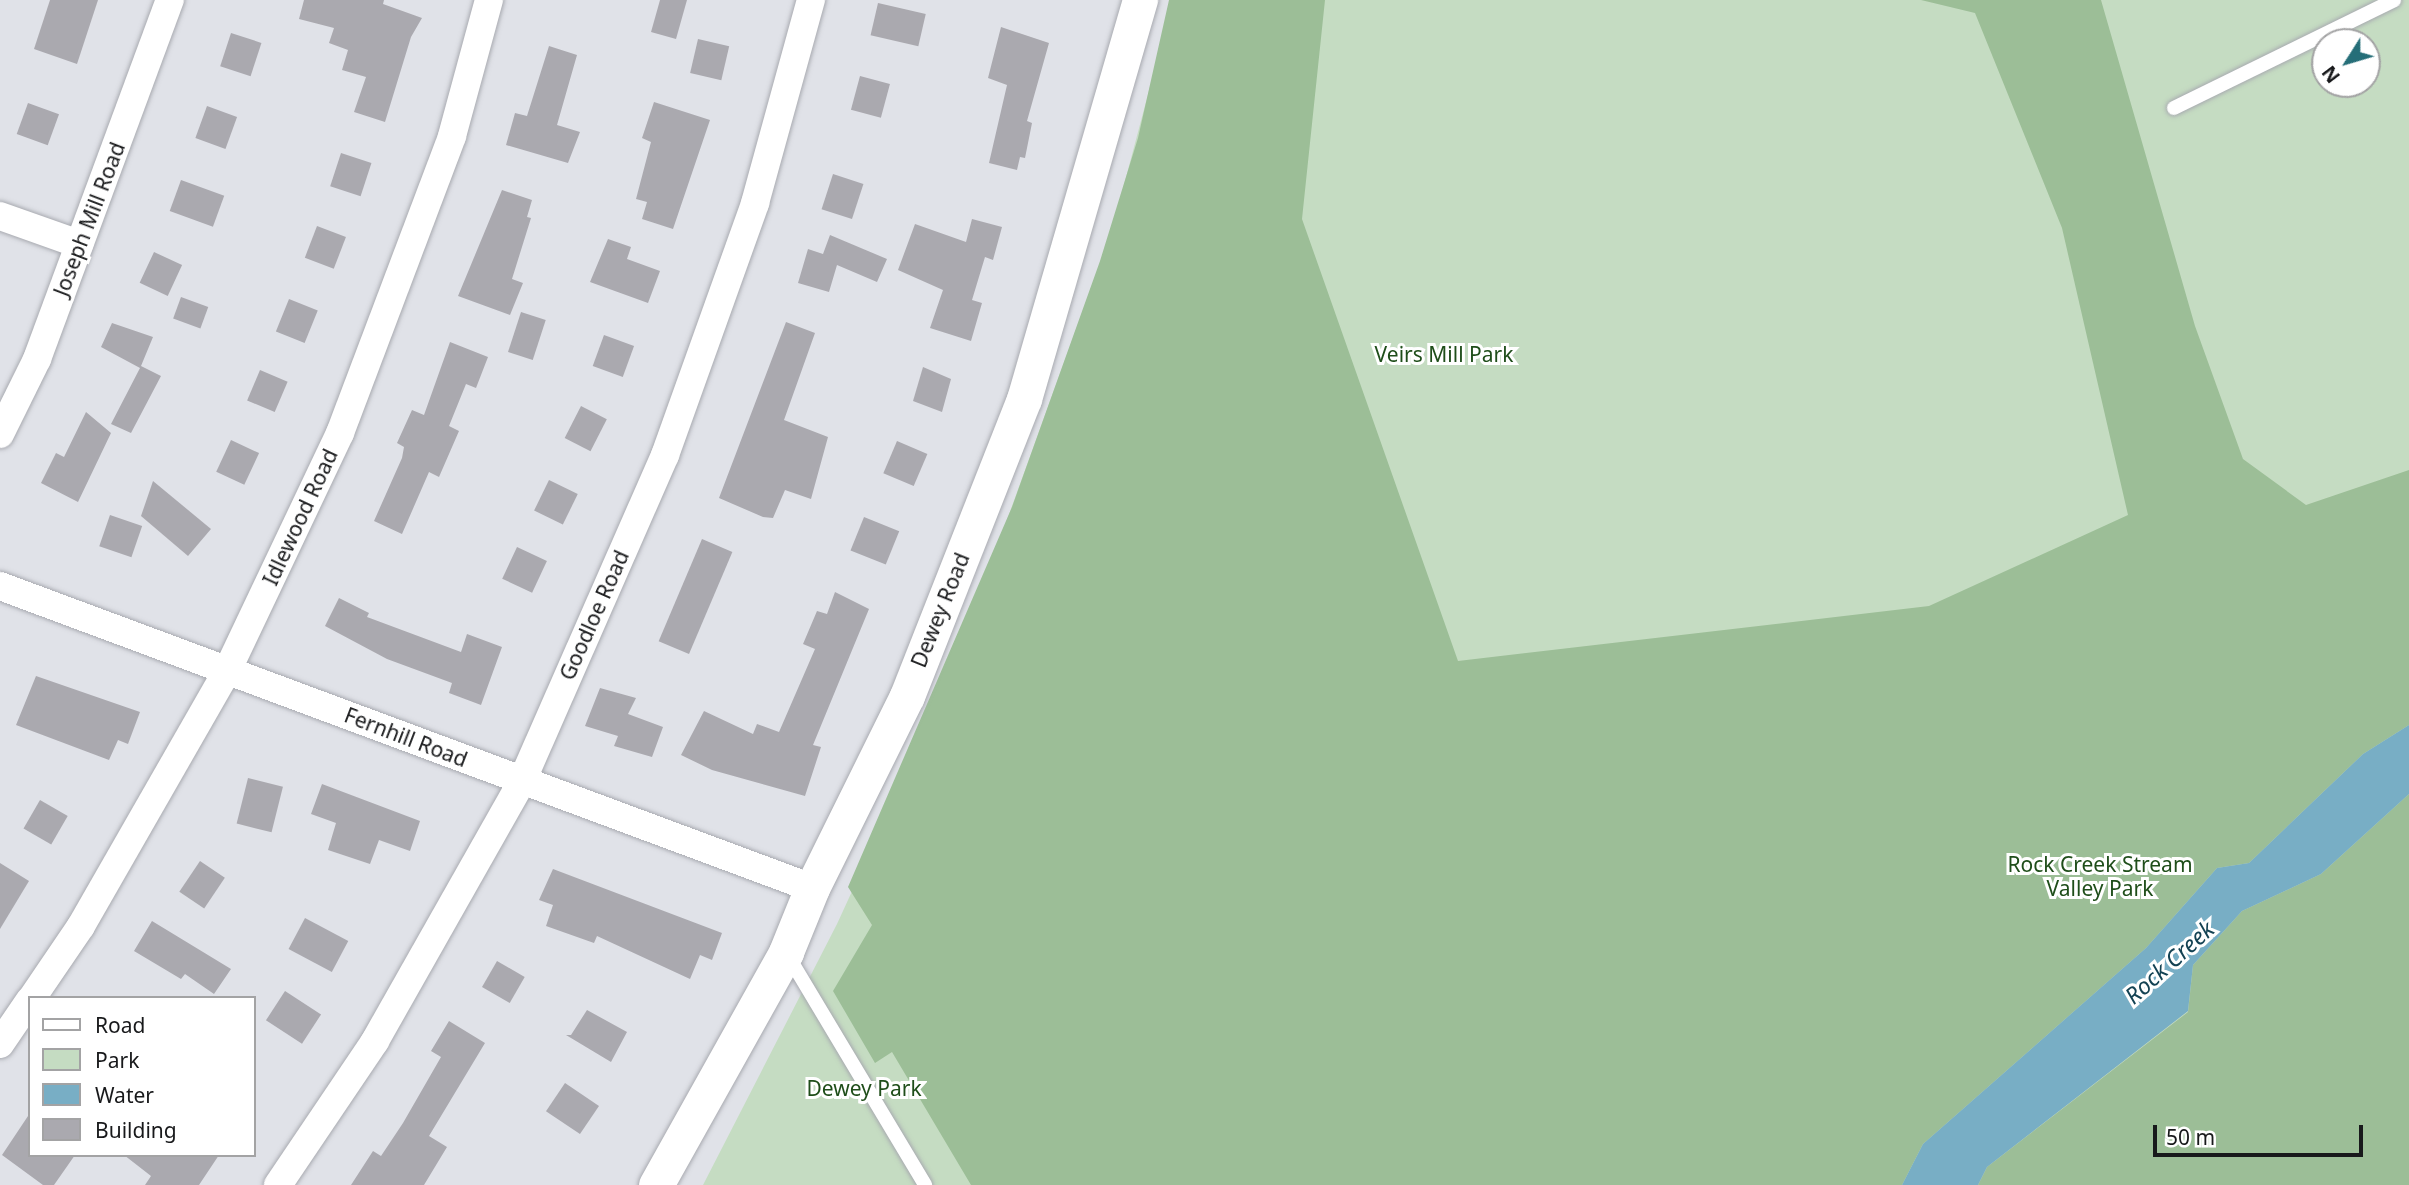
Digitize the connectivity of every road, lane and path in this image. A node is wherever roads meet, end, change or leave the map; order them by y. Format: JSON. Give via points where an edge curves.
{"nodes":[{"id":1,"x":170,"y":0,"type":"edge"},
{"id":2,"x":489,"y":0,"type":"edge"},
{"id":3,"x":811,"y":0,"type":"edge"},
{"id":4,"x":1140,"y":0,"type":"edge"},
{"id":5,"x":2394,"y":0,"type":"edge"},
{"id":6,"x":2174,"y":108,"type":"dead end"},
{"id":7,"x":0,"y":216,"type":"edge"},
{"id":8,"x":79,"y":244,"type":"junction"},
{"id":9,"x":0,"y":434,"type":"edge"},
{"id":10,"x":0,"y":586,"type":"edge"},
{"id":11,"x":228,"y":669,"type":"junction"},
{"id":12,"x":522,"y":781,"type":"junction"},
{"id":13,"x":812,"y":888,"type":"junction"},
{"id":14,"x":786,"y":953,"type":"junction"},
{"id":15,"x":33,"y":996,"type":"edge"},
{"id":16,"x":28,"y":1003,"type":"edge"},
{"id":17,"x":0,"y":1044,"type":"edge"},
{"id":18,"x":278,"y":1185,"type":"edge"},
{"id":19,"x":656,"y":1185,"type":"edge"},
{"id":20,"x":925,"y":1185,"type":"edge"}],
"edges":[{"from":1,"to":8,"type":"street","name":"Joseph Mill Road"},
{"from":2,"to":11,"type":"street","name":"Idlewood Road","via":[[452,136],[340,433]]},
{"from":3,"to":12,"type":"street","name":"Goodloe Road","via":[[755,203],[665,455]]},
{"from":4,"to":13,"type":"street","name":"Dewey Road","via":[[1024,399],[906,696]]},
{"from":5,"to":6,"type":"lane"},
{"from":7,"to":8,"type":"street"},
{"from":8,"to":9,"type":"street","name":"Joseph Mill Road","via":[[37,359]]},
{"from":10,"to":11,"type":"street","name":"Fernhill Road"},
{"from":11,"to":12,"type":"street","name":"Fernhill Road"},
{"from":11,"to":15,"type":"street","name":"Idlewood Road","via":[[81,926]]},
{"from":12,"to":13,"type":"street","name":"Fernhill Road"},
{"from":12,"to":18,"type":"street","name":"Goodloe Road","via":[[375,1041]]},
{"from":13,"to":14,"type":"street","name":"Dewey Road"},
{"from":14,"to":19,"type":"street","name":"Dewey Road"},
{"from":14,"to":20,"type":"lane"},
{"from":16,"to":17,"type":"street","name":"Idlewood Road"}]}
